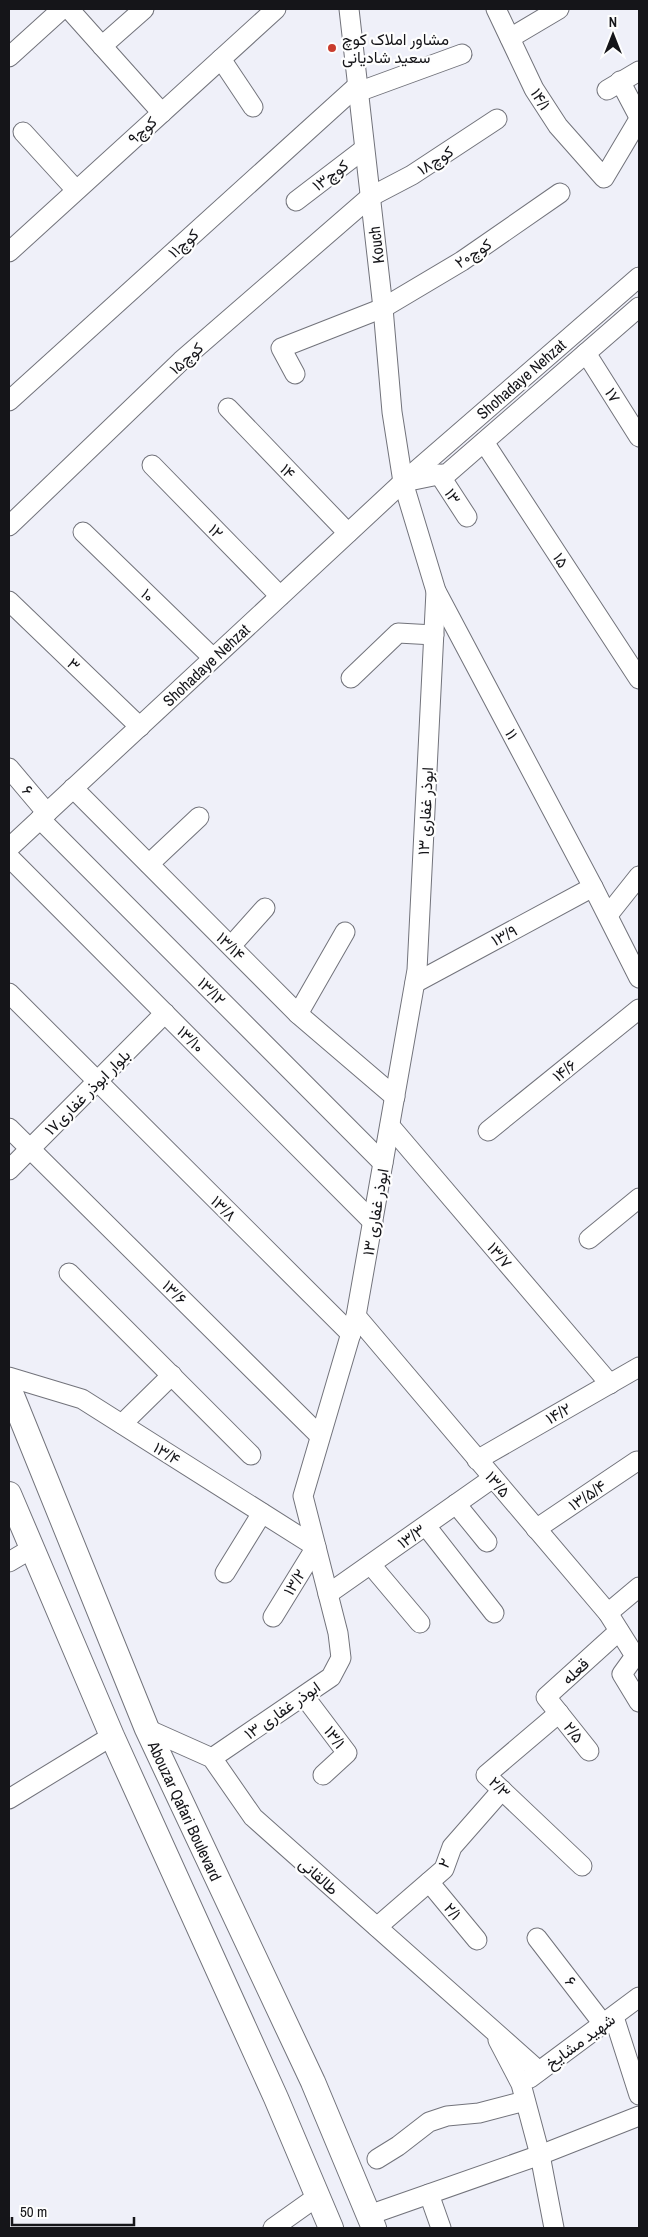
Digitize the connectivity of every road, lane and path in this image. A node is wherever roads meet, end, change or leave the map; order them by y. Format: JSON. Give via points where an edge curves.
{"nodes":[{"id":1,"x":62,"y":9,"type":"edge"},
{"id":2,"x":69,"y":9,"type":"edge"},
{"id":3,"x":144,"y":9,"type":"edge"},
{"id":4,"x":276,"y":9,"type":"edge"},
{"id":5,"x":349,"y":9,"type":"edge"},
{"id":6,"x":496,"y":9,"type":"edge"},
{"id":7,"x":560,"y":9,"type":"edge"},
{"id":8,"x":510,"y":38,"type":"junction"},
{"id":9,"x":102,"y":46,"type":"junction"},
{"id":10,"x":462,"y":54,"type":"dead end"},
{"id":11,"x":9,"y":57,"type":"edge"},
{"id":12,"x":221,"y":59,"type":"junction"},
{"id":13,"x":639,"y":71,"type":"edge"},
{"id":14,"x":357,"y":89,"type":"junction"},
{"id":15,"x":253,"y":107,"type":"dead end"},
{"id":16,"x":162,"y":113,"type":"junction"},
{"id":17,"x":639,"y":118,"type":"edge"},
{"id":18,"x":497,"y":119,"type":"dead end"},
{"id":19,"x":23,"y":132,"type":"dead end"},
{"id":20,"x":364,"y":150,"type":"junction"},
{"id":21,"x":76,"y":190,"type":"junction"},
{"id":22,"x":560,"y":193,"type":"dead end"},
{"id":23,"x":370,"y":197,"type":"junction"},
{"id":24,"x":296,"y":202,"type":"dead end"},
{"id":25,"x":9,"y":250,"type":"edge"},
{"id":26,"x":639,"y":277,"type":"edge"},
{"id":27,"x":639,"y":307,"type":"edge"},
{"id":28,"x":383,"y":308,"type":"junction"},
{"id":29,"x":586,"y":353,"type":"junction"},
{"id":30,"x":295,"y":374,"type":"dead end"},
{"id":31,"x":9,"y":401,"type":"edge"},
{"id":32,"x":228,"y":408,"type":"dead end"},
{"id":33,"x":639,"y":436,"type":"edge"},
{"id":34,"x":484,"y":442,"type":"junction"},
{"id":35,"x":152,"y":465,"type":"dead end"},
{"id":36,"x":439,"y":474,"type":"junction"},
{"id":37,"x":403,"y":482,"type":"junction"},
{"id":38,"x":466,"y":517,"type":"dead end"},
{"id":39,"x":9,"y":526,"type":"edge"},
{"id":40,"x":83,"y":532,"type":"dead end"},
{"id":41,"x":348,"y":533,"type":"junction"},
{"id":42,"x":436,"y":592,"type":"junction"},
{"id":43,"x":280,"y":596,"type":"junction"},
{"id":44,"x":9,"y":600,"type":"edge"},
{"id":45,"x":434,"y":635,"type":"junction"},
{"id":46,"x":213,"y":658,"type":"junction"},
{"id":47,"x":352,"y":678,"type":"dead end"},
{"id":48,"x":639,"y":679,"type":"edge"},
{"id":49,"x":140,"y":727,"type":"junction"},
{"id":50,"x":9,"y":768,"type":"edge"},
{"id":51,"x":74,"y":788,"type":"junction"},
{"id":52,"x":44,"y":816,"type":"junction"},
{"id":53,"x":199,"y":817,"type":"dead end"},
{"id":54,"x":9,"y":849,"type":"edge"},
{"id":55,"x":149,"y":864,"type":"junction"},
{"id":56,"x":639,"y":876,"type":"edge"},
{"id":57,"x":593,"y":887,"type":"junction"},
{"id":58,"x":265,"y":908,"type":"dead end"},
{"id":59,"x":608,"y":915,"type":"junction"},
{"id":60,"x":345,"y":932,"type":"dead end"},
{"id":61,"x":231,"y":946,"type":"junction"},
{"id":62,"x":639,"y":978,"type":"edge"},
{"id":63,"x":415,"y":983,"type":"junction"},
{"id":64,"x":9,"y":993,"type":"edge"},
{"id":65,"x":639,"y":1009,"type":"edge"},
{"id":66,"x":165,"y":1013,"type":"junction"},
{"id":67,"x":298,"y":1014,"type":"junction"},
{"id":68,"x":97,"y":1081,"type":"junction"},
{"id":69,"x":395,"y":1097,"type":"junction"},
{"id":70,"x":390,"y":1126,"type":"junction"},
{"id":71,"x":9,"y":1128,"type":"edge"},
{"id":72,"x":488,"y":1131,"type":"dead end"},
{"id":73,"x":30,"y":1149,"type":"junction"},
{"id":74,"x":383,"y":1163,"type":"junction"},
{"id":75,"x":9,"y":1170,"type":"edge"},
{"id":76,"x":639,"y":1198,"type":"edge"},
{"id":77,"x":373,"y":1222,"type":"junction"},
{"id":78,"x":589,"y":1239,"type":"dead end"},
{"id":79,"x":69,"y":1273,"type":"dead end"},
{"id":80,"x":354,"y":1325,"type":"junction"},
{"id":81,"x":639,"y":1367,"type":"edge"},
{"id":82,"x":172,"y":1376,"type":"junction"},
{"id":83,"x":9,"y":1377,"type":"edge"},
{"id":84,"x":610,"y":1384,"type":"junction"},
{"id":85,"x":9,"y":1388,"type":"edge"},
{"id":86,"x":122,"y":1424,"type":"junction"},
{"id":87,"x":320,"y":1436,"type":"junction"},
{"id":88,"x":251,"y":1454,"type":"dead end"},
{"id":89,"x":477,"y":1460,"type":"junction"},
{"id":90,"x":637,"y":1461,"type":"dead end"},
{"id":91,"x":493,"y":1478,"type":"junction"},
{"id":92,"x":9,"y":1494,"type":"edge"},
{"id":93,"x":456,"y":1504,"type":"junction"},
{"id":94,"x":262,"y":1513,"type":"junction"},
{"id":95,"x":426,"y":1526,"type":"junction"},
{"id":96,"x":536,"y":1529,"type":"junction"},
{"id":97,"x":487,"y":1542,"type":"dead end"},
{"id":98,"x":316,"y":1547,"type":"junction"},
{"id":99,"x":31,"y":1549,"type":"junction"},
{"id":100,"x":9,"y":1562,"type":"edge"},
{"id":101,"x":371,"y":1564,"type":"junction"},
{"id":102,"x":225,"y":1573,"type":"dead end"},
{"id":103,"x":639,"y":1587,"type":"edge"},
{"id":104,"x":328,"y":1594,"type":"junction"},
{"id":105,"x":494,"y":1613,"type":"dead end"},
{"id":106,"x":608,"y":1613,"type":"junction"},
{"id":107,"x":273,"y":1617,"type":"dead end"},
{"id":108,"x":420,"y":1623,"type":"dead end"},
{"id":109,"x":619,"y":1631,"type":"junction"},
{"id":110,"x":304,"y":1696,"type":"junction"},
{"id":111,"x":639,"y":1702,"type":"edge"},
{"id":112,"x":559,"y":1714,"type":"junction"},
{"id":113,"x":147,"y":1729,"type":"junction"},
{"id":114,"x":112,"y":1736,"type":"junction"},
{"id":115,"x":589,"y":1750,"type":"dead end"},
{"id":116,"x":212,"y":1758,"type":"junction"},
{"id":117,"x":323,"y":1775,"type":"dead end"},
{"id":118,"x":502,"y":1790,"type":"junction"},
{"id":119,"x":9,"y":1799,"type":"edge"},
{"id":120,"x":582,"y":1866,"type":"dead end"},
{"id":121,"x":429,"y":1882,"type":"junction"},
{"id":122,"x":377,"y":1927,"type":"junction"},
{"id":123,"x":537,"y":1938,"type":"dead end"},
{"id":124,"x":477,"y":1940,"type":"dead end"},
{"id":125,"x":639,"y":1997,"type":"edge"},
{"id":126,"x":609,"y":2021,"type":"junction"},
{"id":127,"x":493,"y":2030,"type":"junction"},
{"id":128,"x":539,"y":2072,"type":"junction"},
{"id":129,"x":523,"y":2093,"type":"junction"},
{"id":130,"x":639,"y":2095,"type":"edge"},
{"id":131,"x":639,"y":2116,"type":"edge"},
{"id":132,"x":540,"y":2155,"type":"junction"},
{"id":133,"x":378,"y":2159,"type":"dead end"},
{"id":134,"x":429,"y":2194,"type":"junction"},
{"id":135,"x":318,"y":2196,"type":"junction"},
{"id":136,"x":372,"y":2222,"type":"edge"},
{"id":137,"x":273,"y":2228,"type":"edge"},
{"id":138,"x":330,"y":2228,"type":"edge"},
{"id":139,"x":441,"y":2228,"type":"edge"},
{"id":140,"x":554,"y":2228,"type":"edge"}],
"edges":[{"from":1,"to":11,"type":"street"},
{"from":2,"to":9,"type":"street"},
{"from":3,"to":9,"type":"street"},
{"from":4,"to":12,"type":"street","name":"۹کوچ"},
{"from":5,"to":14,"type":"street","name":"Kouch"},
{"from":6,"to":8,"type":"street","name":"۱۴/۱"},
{"from":7,"to":8,"type":"street"},
{"from":8,"to":17,"type":"street","name":"۱۴/۱","via":[[534,89],[558,126],[604,178]]},
{"from":9,"to":16,"type":"street"},
{"from":10,"to":14,"type":"street"},
{"from":12,"to":15,"type":"street"},
{"from":12,"to":16,"type":"street","name":"۹کوچ"},
{"from":13,"to":17,"type":"street","via":[[614,85]]},
{"from":14,"to":20,"type":"street","name":"Kouch"},
{"from":14,"to":31,"type":"street","name":"۱۱کوچ"},
{"from":16,"to":21,"type":"street","name":"۹کوچ"},
{"from":18,"to":23,"type":"street","name":"۱۸کوچ","via":[[412,175]]},
{"from":19,"to":21,"type":"street"},
{"from":20,"to":23,"type":"street","name":"Kouch"},
{"from":20,"to":24,"type":"street","name":"۱۳کوچ"},
{"from":21,"to":25,"type":"street","name":"۹کوچ"},
{"from":22,"to":28,"type":"street","name":"۲۰کوچ","via":[[462,261]]},
{"from":23,"to":28,"type":"street","name":"Kouch"},
{"from":23,"to":39,"type":"street","name":"۱۵کوچ","via":[[181,361]]},
{"from":26,"to":37,"type":"street","name":"Shohadaye Nehzat"},
{"from":27,"to":29,"type":"street","name":"Shohadaye Nehzat"},
{"from":28,"to":30,"type":"street","name":"۲۰کوچ","via":[[281,348]]},
{"from":28,"to":37,"type":"street","name":"Kouch","via":[[392,412]]},
{"from":29,"to":33,"type":"street","name":"۱۷"},
{"from":29,"to":34,"type":"street","name":"Shohadaye Nehzat"},
{"from":32,"to":41,"type":"street","name":"۱۴"},
{"from":34,"to":36,"type":"street","name":"Shohadaye Nehzat","via":[[448,473]]},
{"from":34,"to":48,"type":"street","name":"۱۵"},
{"from":35,"to":43,"type":"street","name":"۱۲"},
{"from":36,"to":37,"type":"street","name":"Shohadaye Nehzat"},
{"from":36,"to":38,"type":"street","name":"۱۳"},
{"from":37,"to":41,"type":"street","name":"Shohadaye Nehzat"},
{"from":37,"to":42,"type":"street","name":"۱۱"},
{"from":40,"to":46,"type":"street","name":"۱۰"},
{"from":41,"to":43,"type":"street","name":"Shohadaye Nehzat"},
{"from":42,"to":45,"type":"street","name":"۱۳ ابوذر غفاری"},
{"from":42,"to":57,"type":"street","name":"۱۱"},
{"from":43,"to":46,"type":"street","name":"Shohadaye Nehzat"},
{"from":44,"to":49,"type":"street","name":"۳"},
{"from":45,"to":47,"type":"street","via":[[398,633]]},
{"from":45,"to":63,"type":"street","name":"۱۳ ابوذر غفاری"},
{"from":46,"to":49,"type":"street","name":"Shohadaye Nehzat"},
{"from":49,"to":51,"type":"street","name":"Shohadaye Nehzat"},
{"from":50,"to":52,"type":"street","name":"۶"},
{"from":51,"to":52,"type":"street","name":"Shohadaye Nehzat"},
{"from":51,"to":55,"type":"street","name":"۱۳/۱۴"},
{"from":52,"to":54,"type":"street","name":"Shohadaye Nehzat"},
{"from":52,"to":74,"type":"street","name":"۱۳/۱۲"},
{"from":53,"to":55,"type":"street"},
{"from":54,"to":66,"type":"street","name":"۱۳/۱۰"},
{"from":55,"to":61,"type":"street","name":"۱۳/۱۴"},
{"from":56,"to":59,"type":"street"},
{"from":57,"to":59,"type":"street","name":"۱۱"},
{"from":57,"to":63,"type":"street","name":"۱۳/۹"},
{"from":58,"to":61,"type":"street"},
{"from":59,"to":62,"type":"street","name":"۱۱"},
{"from":60,"to":67,"type":"street"},
{"from":61,"to":67,"type":"street","name":"۱۳/۱۴"},
{"from":63,"to":69,"type":"street","name":"۱۳ ابوذر غفاری"},
{"from":64,"to":68,"type":"street"},
{"from":65,"to":72,"type":"street","name":"۱۴/۶"},
{"from":66,"to":68,"type":"street","name":"بلوار ابوذر غفاری۱۷"},
{"from":66,"to":77,"type":"street","name":"۱۳/۱۰"},
{"from":67,"to":69,"type":"street","name":"۱۳/۱۴"},
{"from":68,"to":73,"type":"street","name":"بلوار ابوذر غفاری۱۷"},
{"from":68,"to":80,"type":"street","name":"۱۳/۸"},
{"from":69,"to":70,"type":"street","name":"۱۳ ابوذر غفاری"},
{"from":70,"to":74,"type":"street","name":"۱۳ ابوذر غفاری"},
{"from":70,"to":84,"type":"street","name":"۱۳/۷"},
{"from":71,"to":73,"type":"street","name":"۱۳/۶"},
{"from":73,"to":75,"type":"street","name":"بلوار ابوذر غفاری۱۷"},
{"from":73,"to":87,"type":"street","name":"۱۳/۶"},
{"from":74,"to":77,"type":"street","name":"۱۳ ابوذر غفاری"},
{"from":76,"to":78,"type":"street"},
{"from":77,"to":80,"type":"street","name":"۱۳ ابوذر غفاری"},
{"from":79,"to":82,"type":"street"},
{"from":80,"to":87,"type":"street","name":"۱۳ ابوذر غفاری"},
{"from":80,"to":89,"type":"street","name":"۱۳/۵"},
{"from":81,"to":84,"type":"street","name":"۱۴/۲"},
{"from":82,"to":86,"type":"street"},
{"from":82,"to":88,"type":"street"},
{"from":83,"to":86,"type":"street","name":"۱۳/۴","via":[[82,1399]]},
{"from":84,"to":89,"type":"street","name":"۱۴/۲"},
{"from":85,"to":113,"type":"main road","name":"Abouzar Qafari Boulevard"},
{"from":86,"to":94,"type":"street","name":"۱۳/۴"},
{"from":87,"to":98,"type":"street","name":"۱۳ ابوذر غفاری","via":[[303,1496]]},
{"from":89,"to":91,"type":"street","name":"۱۳/۵"},
{"from":90,"to":96,"type":"street","name":"۱۳/۵/۴"},
{"from":91,"to":93,"type":"street","name":"۱۳/۳"},
{"from":91,"to":96,"type":"street","name":"۱۳/۵"},
{"from":92,"to":99,"type":"main road"},
{"from":93,"to":95,"type":"street","name":"۱۳/۳"},
{"from":93,"to":97,"type":"street"},
{"from":94,"to":98,"type":"street","name":"۱۳/۴"},
{"from":94,"to":102,"type":"street"},
{"from":95,"to":101,"type":"street","name":"۱۳/۳"},
{"from":95,"to":105,"type":"street"},
{"from":96,"to":106,"type":"street","name":"۱۳/۵"},
{"from":98,"to":104,"type":"street","name":"۱۳ ابوذر غفاری"},
{"from":98,"to":107,"type":"street","name":"۱۳/۲"},
{"from":99,"to":100,"type":"street"},
{"from":99,"to":114,"type":"main road"},
{"from":101,"to":104,"type":"street","name":"۱۳/۳"},
{"from":101,"to":108,"type":"street"},
{"from":103,"to":106,"type":"street"},
{"from":104,"to":110,"type":"street","name":"۱۳ ابوذر غفاری","via":[[338,1633],[340,1658],[331,1677]]},
{"from":106,"to":109,"type":"street","name":"۱۳/۵"},
{"from":109,"to":111,"type":"street","name":"۱۳/۵","via":[[635,1656],[622,1674]]},
{"from":109,"to":112,"type":"street","name":"قعله","via":[[546,1697]]},
{"from":110,"to":116,"type":"street","name":"۱۳ ابوذر غفاری"},
{"from":110,"to":117,"type":"street","name":"۱۳/۱","via":[[347,1753]]},
{"from":112,"to":115,"type":"street","name":"۲/۵"},
{"from":112,"to":118,"type":"street","name":"۲/۳","via":[[486,1775]]},
{"from":113,"to":116,"type":"street"},
{"from":113,"to":136,"type":"main road","name":"Abouzar Qafari Boulevard","via":[[313,2082]]},
{"from":114,"to":119,"type":"street"},
{"from":114,"to":135,"type":"main road"},
{"from":116,"to":122,"type":"street","name":"طالقانی","via":[[253,1817]]},
{"from":118,"to":120,"type":"street","name":"۲/۳"},
{"from":118,"to":121,"type":"street","name":"۲","via":[[452,1847],[444,1869]]},
{"from":121,"to":122,"type":"street","name":"۲"},
{"from":121,"to":124,"type":"street","name":"۲/۱"},
{"from":122,"to":127,"type":"street","name":"طالقانی"},
{"from":123,"to":126,"type":"street","name":"۶"},
{"from":125,"to":126,"type":"street","name":"شهید مشایخ"},
{"from":126,"to":128,"type":"street","name":"شهید مشایخ"},
{"from":126,"to":130,"type":"street","name":"۶"},
{"from":127,"to":128,"type":"street","name":"طالقانی"},
{"from":127,"to":129,"type":"street","name":"طالقانی"},
{"from":128,"to":129,"type":"street","name":"شهید مشایخ"},
{"from":129,"to":132,"type":"street","name":"طالقانی"},
{"from":129,"to":133,"type":"street","name":"شهید مشایخ","via":[[479,2113],[447,2116],[429,2122]]},
{"from":131,"to":132,"type":"street"},
{"from":132,"to":134,"type":"street"},
{"from":132,"to":140,"type":"street","name":"طالقانی"},
{"from":134,"to":136,"type":"street"},
{"from":134,"to":139,"type":"street"},
{"from":135,"to":137,"type":"street"},
{"from":135,"to":138,"type":"main road"}]}
